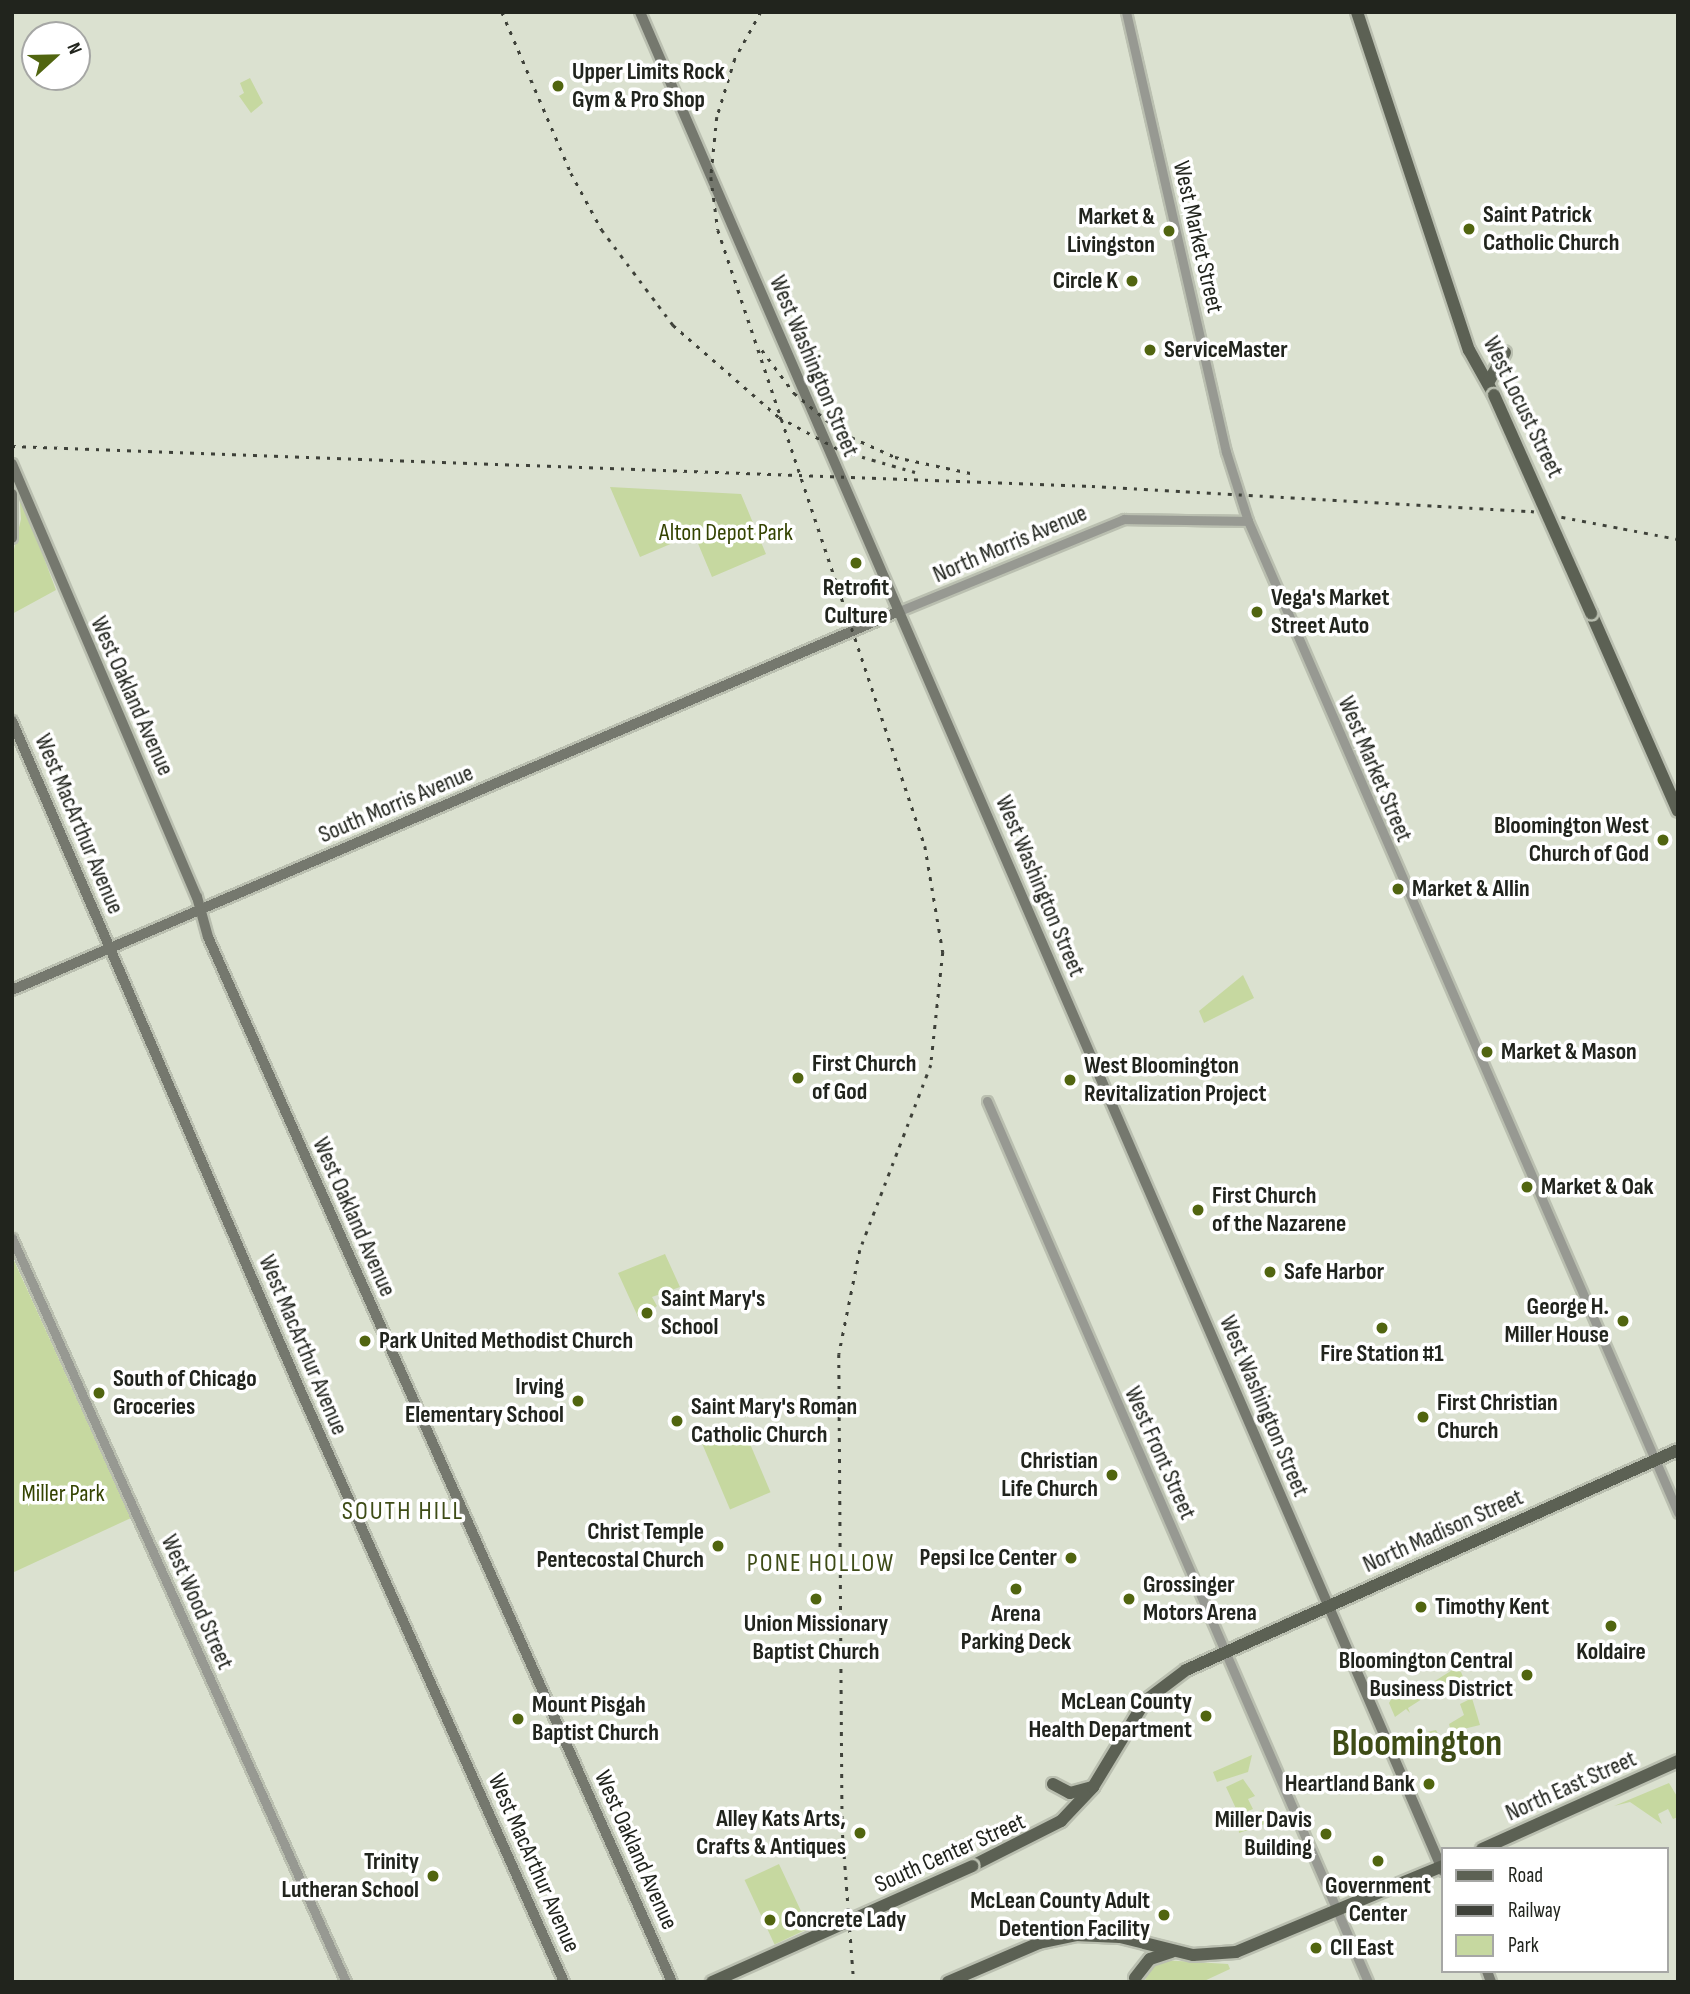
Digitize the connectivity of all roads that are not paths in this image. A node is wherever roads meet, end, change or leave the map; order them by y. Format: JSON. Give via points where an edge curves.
{"nodes":[{"id":1,"x":640,"y":12,"type":"edge"},
{"id":2,"x":1126,"y":12,"type":"edge"},
{"id":3,"x":1357,"y":12,"type":"edge"},
{"id":4,"x":1505,"y":352,"type":"dead end"},
{"id":5,"x":1491,"y":389,"type":"junction"},
{"id":6,"x":12,"y":464,"type":"edge"},
{"id":7,"x":12,"y":494,"type":"edge"},
{"id":8,"x":1248,"y":521,"type":"junction"},
{"id":9,"x":12,"y":538,"type":"edge"},
{"id":10,"x":897,"y":612,"type":"junction"},
{"id":11,"x":796,"y":656,"type":"joint"},
{"id":12,"x":12,"y":721,"type":"edge"},
{"id":13,"x":1678,"y":811,"type":"edge"},
{"id":14,"x":199,"y":910,"type":"junction"},
{"id":15,"x":109,"y":948,"type":"junction"},
{"id":16,"x":12,"y":989,"type":"edge"},
{"id":17,"x":987,"y":1101,"type":"dead end"},
{"id":18,"x":12,"y":1238,"type":"edge"},
{"id":19,"x":1678,"y":1450,"type":"edge"},
{"id":20,"x":1655,"y":1460,"type":"junction"},
{"id":21,"x":1678,"y":1513,"type":"edge"},
{"id":22,"x":1327,"y":1606,"type":"junction"},
{"id":23,"x":1226,"y":1651,"type":"junction"},
{"id":24,"x":1150,"y":1696,"type":"joint"},
{"id":25,"x":1678,"y":1761,"type":"edge"},
{"id":26,"x":1053,"y":1784,"type":"dead end"},
{"id":27,"x":1093,"y":1787,"type":"junction"},
{"id":28,"x":1486,"y":1847,"type":"edge"},
{"id":29,"x":1442,"y":1866,"type":"edge"},
{"id":30,"x":1442,"y":1868,"type":"edge"},
{"id":31,"x":1338,"y":1912,"type":"junction"},
{"id":32,"x":1172,"y":1952,"type":"junction"},
{"id":33,"x":1135,"y":1978,"type":"dead end"},
{"id":34,"x":346,"y":1982,"type":"edge"},
{"id":35,"x":564,"y":1982,"type":"edge"},
{"id":36,"x":672,"y":1982,"type":"edge"},
{"id":37,"x":712,"y":1982,"type":"edge"},
{"id":38,"x":948,"y":1982,"type":"edge"},
{"id":39,"x":1368,"y":1982,"type":"edge"}],
"edges":[{"from":1,"to":10,"type":"main road","name":"West Washington Street"},
{"from":2,"to":8,"type":"street","name":"West Market Street","via":[[1226,452]]},
{"from":3,"to":5,"type":"main road","name":"West Locust Street","via":[[1466,339]]},
{"from":4,"to":5,"type":"main road"},
{"from":5,"to":13,"type":"main road","name":"West Locust Street","bridge":true},
{"from":6,"to":14,"type":"main road","name":"West Oakland Avenue"},
{"from":7,"to":9,"type":"main road"},
{"from":8,"to":10,"type":"street","name":"North Morris Avenue","via":[[1225,525],[1154,516],[1124,519]]},
{"from":8,"to":20,"type":"street","name":"West Market Street"},
{"from":10,"to":11,"type":"main road","name":"North Morris Avenue"},
{"from":10,"to":22,"type":"main road","name":"West Washington Street"},
{"from":11,"to":14,"type":"main road","name":"South Morris Avenue"},
{"from":12,"to":15,"type":"main road","name":"West MacArthur Avenue"},
{"from":14,"to":15,"type":"main road","name":"South Morris Avenue"},
{"from":14,"to":36,"type":"main road","name":"West Oakland Avenue"},
{"from":15,"to":16,"type":"main road","name":"South Morris Avenue"},
{"from":15,"to":35,"type":"main road","name":"West MacArthur Avenue"},
{"from":17,"to":23,"type":"street","name":"West Front Street"},
{"from":18,"to":34,"type":"street","name":"West Wood Street"},
{"from":19,"to":20,"type":"main road","name":"North Madison Street"},
{"from":20,"to":21,"type":"street","name":"West Market Street"},
{"from":20,"to":22,"type":"main road","name":"North Madison Street"},
{"from":22,"to":23,"type":"main road","name":"North Madison Street"},
{"from":22,"to":29,"type":"main road","name":"West Washington Street"},
{"from":23,"to":24,"type":"main road","name":"North Madison Street","via":[[1186,1670]]},
{"from":23,"to":31,"type":"street","name":"West Front Street"},
{"from":24,"to":27,"type":"main road","name":"South Center Street","via":[[1124,1729]]},
{"from":25,"to":28,"type":"main road","name":"North East Street"},
{"from":26,"to":27,"type":"main road","via":[[1072,1793]]},
{"from":27,"to":37,"type":"main road","name":"South Center Street","bridge":true,"via":[[1055,1826]]},
{"from":30,"to":31,"type":"main road"},
{"from":31,"to":32,"type":"main road","via":[[1251,1949],[1202,1955]]},
{"from":31,"to":39,"type":"street","name":"West Front Street"},
{"from":32,"to":33,"type":"main road","via":[[1150,1959]]},
{"from":32,"to":38,"type":"main road","via":[[1120,1937],[1056,1938]]}]}
